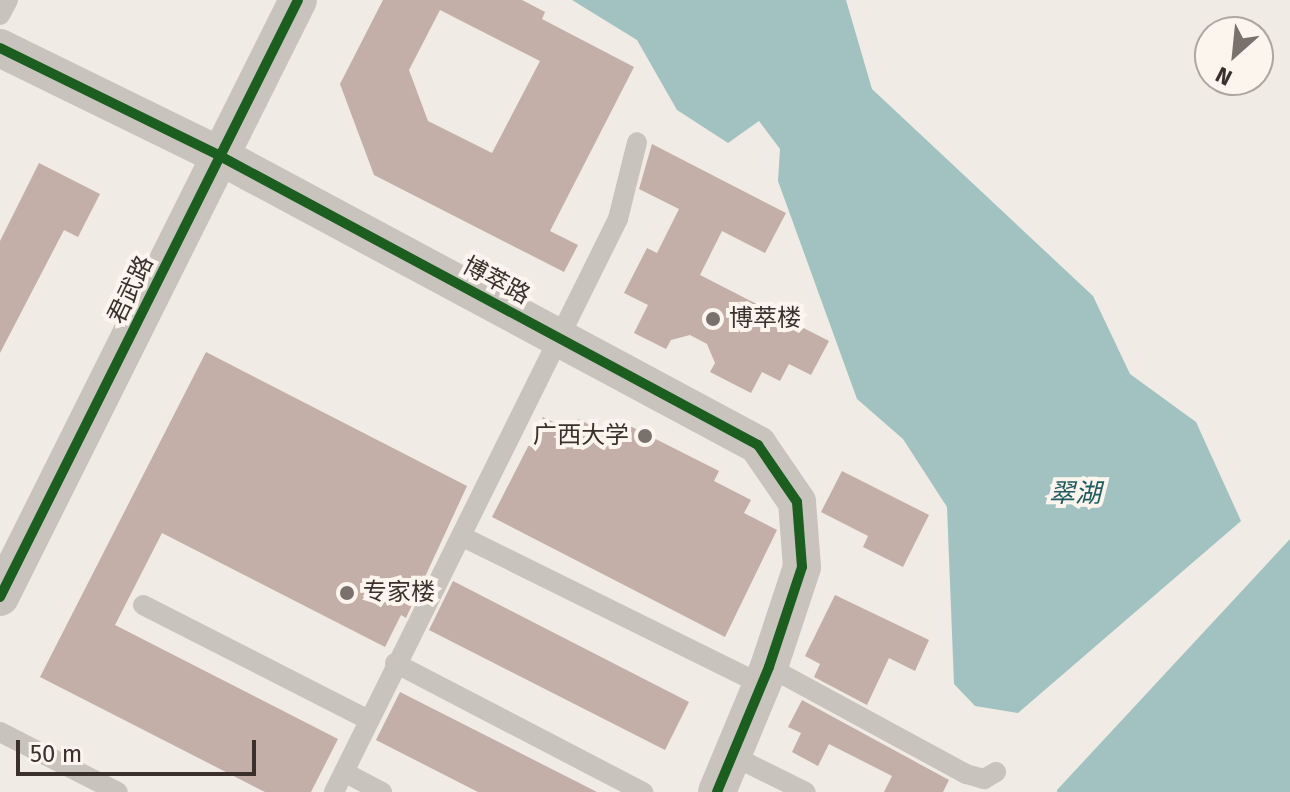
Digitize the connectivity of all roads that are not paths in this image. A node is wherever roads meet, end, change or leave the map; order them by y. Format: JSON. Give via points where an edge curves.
{"nodes":[{"id":1,"x":8,"y":0,"type":"edge"},
{"id":2,"x":298,"y":0,"type":"edge"},
{"id":3,"x":0,"y":15,"type":"edge"},
{"id":4,"x":0,"y":48,"type":"edge"},
{"id":5,"x":637,"y":142,"type":"dead end"},
{"id":6,"x":220,"y":156,"type":"junction"},
{"id":7,"x":560,"y":338,"type":"junction"},
{"id":8,"x":461,"y":536,"type":"junction"},
{"id":9,"x":0,"y":597,"type":"edge"},
{"id":10,"x":143,"y":605,"type":"dead end"},
{"id":11,"x":395,"y":663,"type":"junction"},
{"id":12,"x":766,"y":676,"type":"junction"},
{"id":13,"x":369,"y":720,"type":"junction"},
{"id":14,"x":0,"y":732,"type":"edge"},
{"id":15,"x":733,"y":756,"type":"junction"},
{"id":16,"x":344,"y":772,"type":"junction"},
{"id":17,"x":996,"y":772,"type":"dead end"},
{"id":18,"x":118,"y":792,"type":"edge"},
{"id":19,"x":334,"y":792,"type":"edge"},
{"id":20,"x":382,"y":792,"type":"edge"},
{"id":21,"x":643,"y":792,"type":"edge"},
{"id":22,"x":717,"y":792,"type":"edge"},
{"id":23,"x":806,"y":792,"type":"edge"}],
"edges":[{"from":1,"to":3,"type":"lane"},
{"from":2,"to":6,"type":"street","name":"君武路"},
{"from":4,"to":6,"type":"street","name":"博萃路"},
{"from":5,"to":7,"type":"lane","via":[[618,219]]},
{"from":6,"to":7,"type":"street","name":"博萃路"},
{"from":6,"to":9,"type":"street","name":"君武路"},
{"from":7,"to":8,"type":"lane"},
{"from":7,"to":12,"type":"street","name":"博萃路","via":[[758,445],[797,502],[802,567]]},
{"from":8,"to":11,"type":"lane"},
{"from":8,"to":12,"type":"lane"},
{"from":10,"to":13,"type":"lane"},
{"from":11,"to":13,"type":"lane"},
{"from":11,"to":21,"type":"lane"},
{"from":12,"to":15,"type":"street","name":"博萃路"},
{"from":12,"to":17,"type":"lane","via":[[966,774],[984,779]]},
{"from":13,"to":16,"type":"lane"},
{"from":14,"to":18,"type":"lane"},
{"from":15,"to":22,"type":"street","name":"博萃路"},
{"from":15,"to":23,"type":"lane"},
{"from":16,"to":19,"type":"lane"},
{"from":16,"to":20,"type":"lane"}]}
